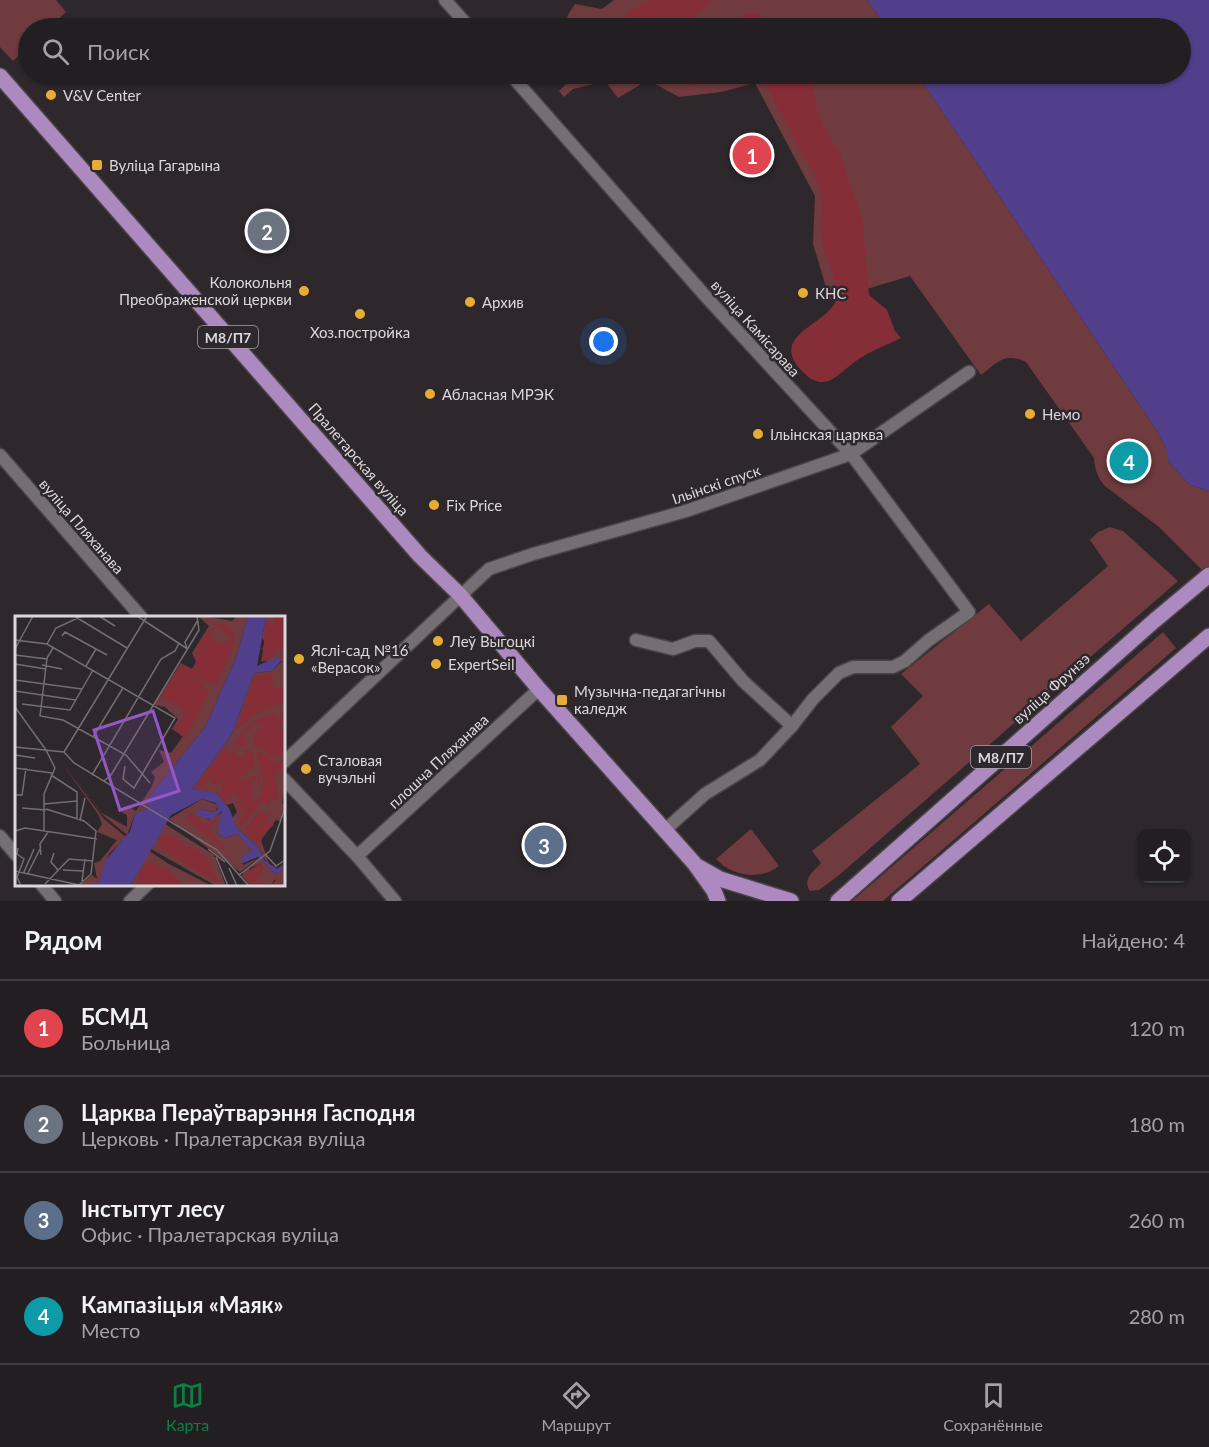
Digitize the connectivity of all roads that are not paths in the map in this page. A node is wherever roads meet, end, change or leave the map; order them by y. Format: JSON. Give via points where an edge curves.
{"nodes":[{"id":1,"x":445,"y":0,"type":"edge"},
{"id":2,"x":461,"y":18,"type":"edge"},
{"id":3,"x":0,"y":76,"type":"edge"},
{"id":4,"x":519,"y":84,"type":"edge"},
{"id":5,"x":969,"y":372,"type":"dead end"},
{"id":6,"x":851,"y":454,"type":"junction"},
{"id":7,"x":0,"y":455,"type":"edge"},
{"id":8,"x":1209,"y":575,"type":"edge"},
{"id":9,"x":460,"y":595,"type":"junction"},
{"id":10,"x":140,"y":616,"type":"edge"},
{"id":11,"x":1209,"y":636,"type":"edge"},
{"id":12,"x":636,"y":640,"type":"dead end"},
{"id":13,"x":539,"y":689,"type":"junction"},
{"id":14,"x":792,"y":726,"type":"junction"},
{"id":15,"x":285,"y":761,"type":"edge"},
{"id":16,"x":285,"y":780,"type":"edge"},
{"id":17,"x":665,"y":831,"type":"junction"},
{"id":18,"x":0,"y":836,"type":"edge"},
{"id":19,"x":15,"y":854,"type":"edge"},
{"id":20,"x":357,"y":856,"type":"junction"},
{"id":21,"x":694,"y":863,"type":"junction"},
{"id":22,"x":706,"y":882,"type":"junction"},
{"id":23,"x":42,"y":886,"type":"edge"},
{"id":24,"x":147,"y":886,"type":"edge"},
{"id":25,"x":773,"y":896,"type":"junction"},
{"id":26,"x":843,"y":897,"type":"edge"},
{"id":27,"x":56,"y":901,"type":"edge"},
{"id":28,"x":130,"y":901,"type":"edge"},
{"id":29,"x":395,"y":901,"type":"edge"},
{"id":30,"x":709,"y":901,"type":"edge"},
{"id":31,"x":718,"y":901,"type":"edge"},
{"id":32,"x":748,"y":901,"type":"edge"},
{"id":33,"x":791,"y":901,"type":"edge"},
{"id":34,"x":830,"y":901,"type":"edge"},
{"id":35,"x":899,"y":901,"type":"edge"}],
"edges":[{"from":1,"to":2,"type":"street"},
{"from":3,"to":9,"type":"main road","name":"Пралетарская вуліца","number":"М8/П7","via":[[420,556]]},
{"from":4,"to":6,"type":"street","name":"вуліца Камісарава"},
{"from":5,"to":6,"type":"street","name":"Ільінскі спуск"},
{"from":6,"to":9,"type":"street","name":"Ільінскі спуск","via":[[686,511],[501,564],[482,574]]},
{"from":6,"to":14,"type":"street","name":"вуліца Камісарава","via":[[969,612],[893,667],[853,667],[839,673]]},
{"from":7,"to":10,"type":"street","name":"вуліца Пляханава"},
{"from":8,"to":26,"type":"main road","name":"вуліца Фрунзэ","number":"М8/П7"},
{"from":9,"to":13,"type":"main road","name":"Пралетарская вуліца","number":"М8/П7"},
{"from":9,"to":15,"type":"street","name":"Ільінскі спуск"},
{"from":11,"to":35,"type":"main road","number":"М8/П7"},
{"from":12,"to":14,"type":"street","via":[[673,649],[695,641],[709,641],[743,681]]},
{"from":13,"to":17,"type":"main road","name":"Пралетарская вуліца","number":"М8/П7"},
{"from":13,"to":20,"type":"street","name":"плошча Пляханава"},
{"from":14,"to":17,"type":"street","via":[[760,760],[705,794]]},
{"from":16,"to":20,"type":"street"},
{"from":17,"to":21,"type":"main road","name":"Пралетарская вуліца","number":"М8/П7"},
{"from":18,"to":19,"type":"street"},
{"from":20,"to":29,"type":"street"},
{"from":21,"to":22,"type":"main road","name":"Пралетарская вуліца","number":"М8/П7"},
{"from":21,"to":25,"type":"main road","name":"Пралетарская вуліца","number":"М8/П7","via":[[720,879]]},
{"from":22,"to":30,"type":"main road"},
{"from":22,"to":31,"type":"main road","name":"Пралетарская вуліца","number":"М8/П7"},
{"from":23,"to":27,"type":"street"},
{"from":24,"to":28,"type":"street"},
{"from":25,"to":32,"type":"main road","number":"М8/П7"},
{"from":25,"to":33,"type":"main road","number":"М8/П7"},
{"from":26,"to":34,"type":"main road","number":"М8/П7"}]}
